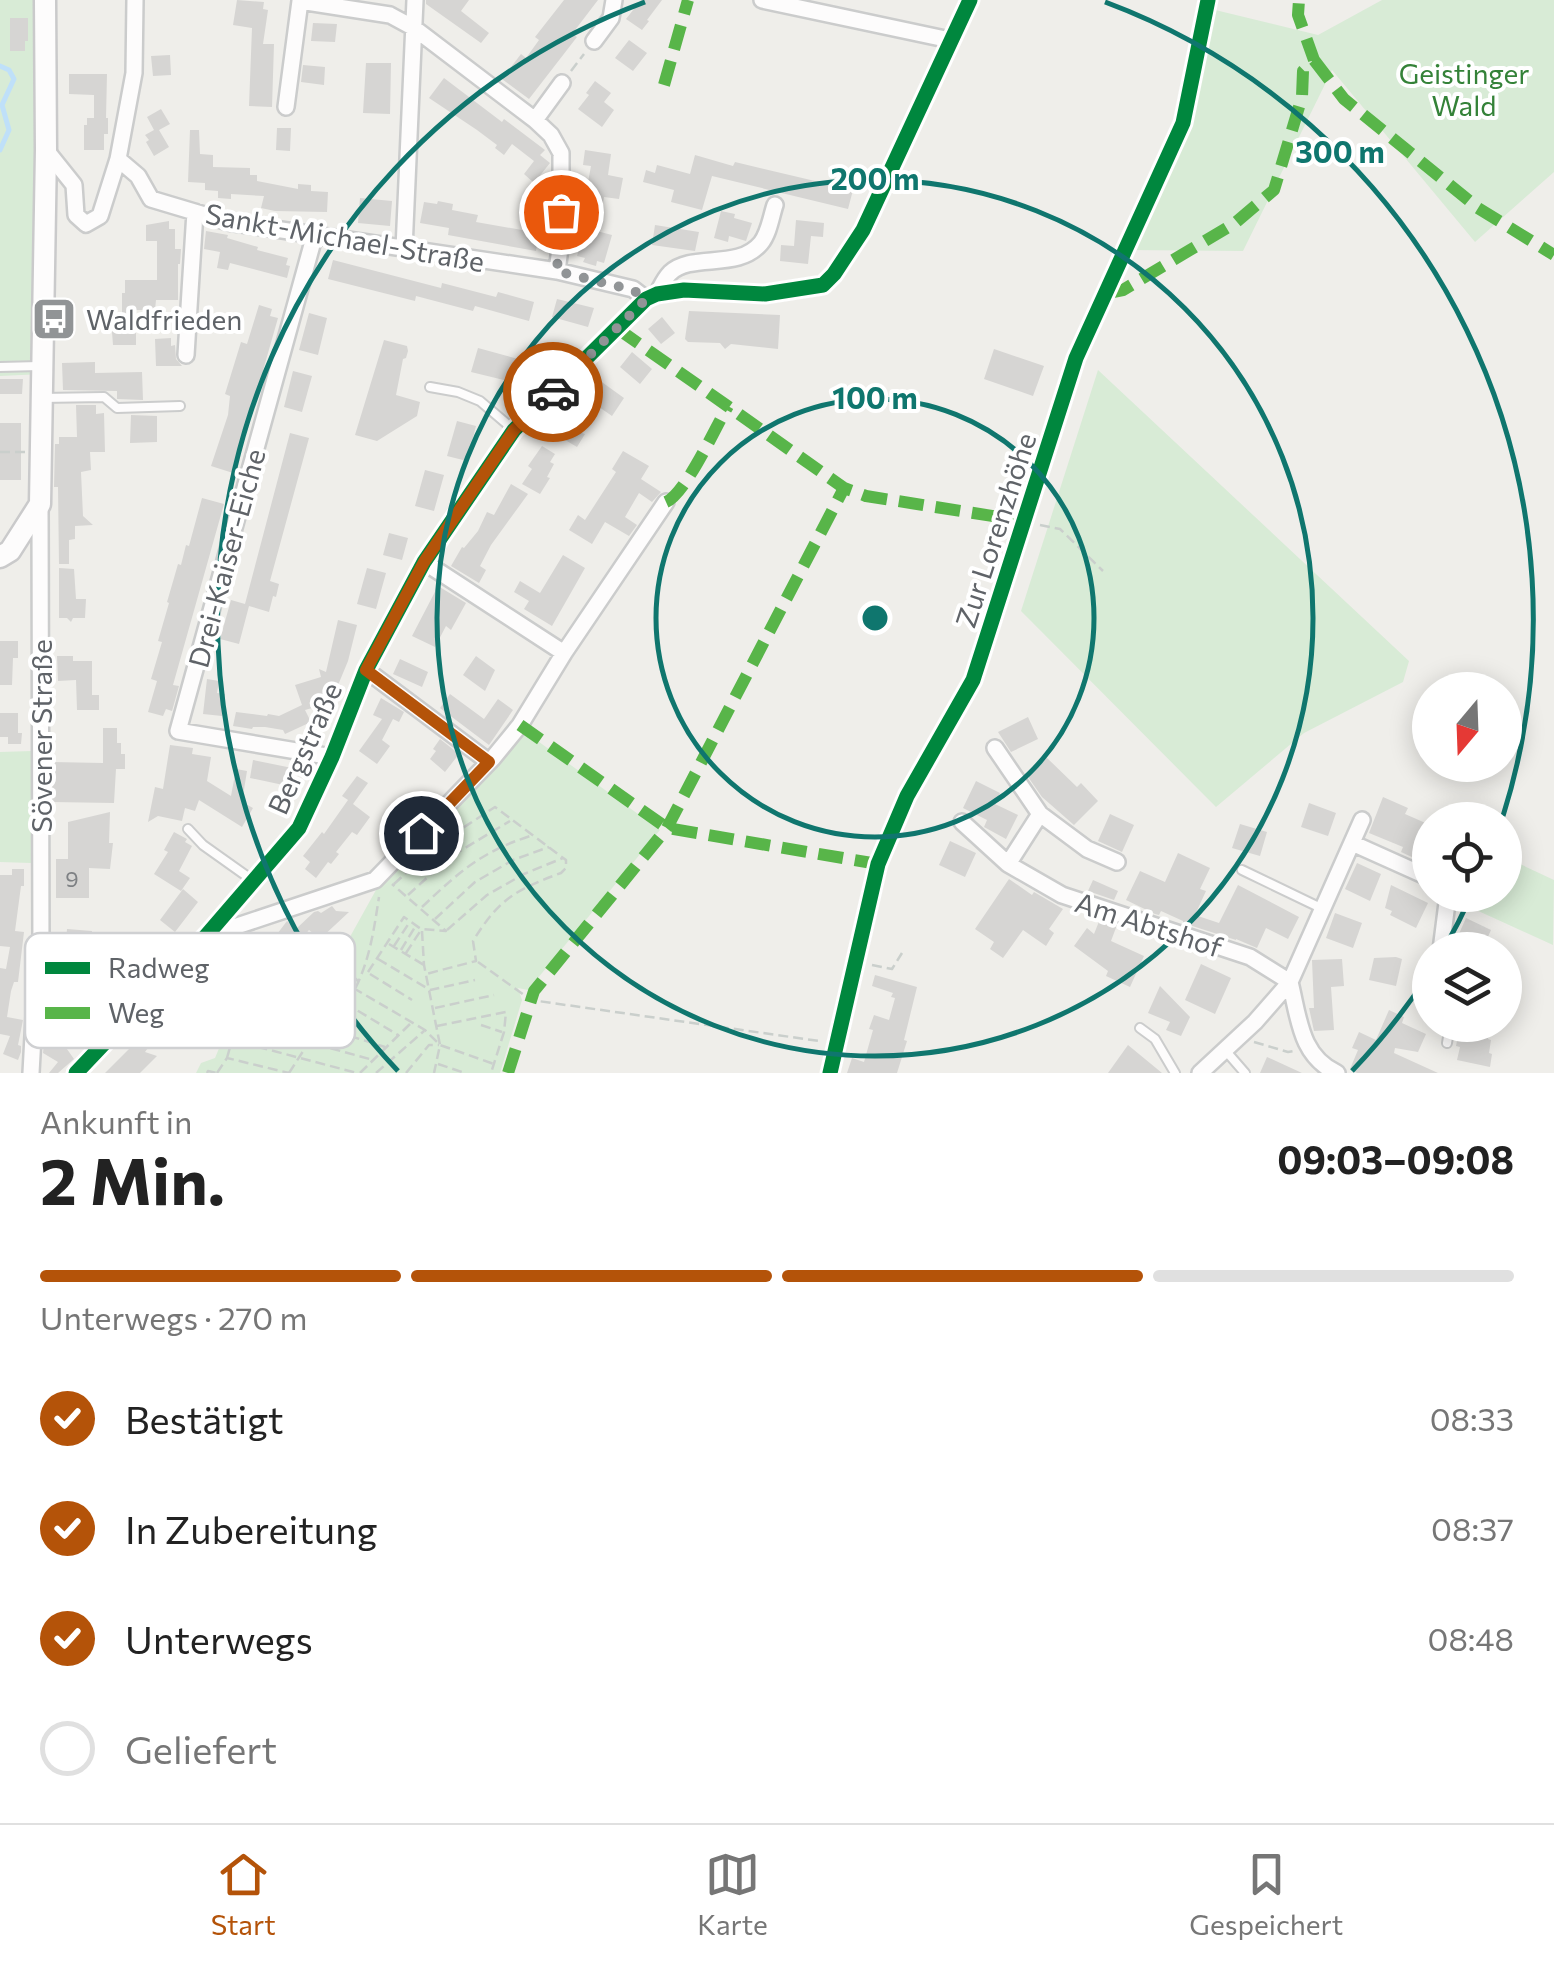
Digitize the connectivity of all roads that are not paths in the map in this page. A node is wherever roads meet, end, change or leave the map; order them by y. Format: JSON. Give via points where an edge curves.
{"nodes":[{"id":1,"x":45,"y":0,"type":"edge"},
{"id":2,"x":135,"y":0,"type":"edge"},
{"id":3,"x":415,"y":0,"type":"edge"},
{"id":4,"x":614,"y":0,"type":"edge"},
{"id":5,"x":762,"y":0,"type":"edge"},
{"id":6,"x":970,"y":0,"type":"edge"},
{"id":7,"x":1208,"y":0,"type":"edge"},
{"id":8,"x":293,"y":1,"type":"edge"},
{"id":9,"x":414,"y":28,"type":"junction"},
{"id":10,"x":594,"y":40,"type":"road end"},
{"id":11,"x":950,"y":40,"type":"junction"},
{"id":12,"x":562,"y":84,"type":"road end"},
{"id":13,"x":286,"y":107,"type":"dead end"},
{"id":14,"x":535,"y":120,"type":"junction"},
{"id":15,"x":46,"y":150,"type":"junction"},
{"id":16,"x":118,"y":159,"type":"junction"},
{"id":17,"x":775,"y":205,"type":"dead end"},
{"id":18,"x":194,"y":212,"type":"junction"},
{"id":19,"x":315,"y":234,"type":"junction"},
{"id":20,"x":404,"y":249,"type":"junction"},
{"id":21,"x":556,"y":271,"type":"junction"},
{"id":22,"x":652,"y":297,"type":"junction"},
{"id":23,"x":186,"y":355,"type":"dead end"},
{"id":24,"x":0,"y":366,"type":"edge"},
{"id":25,"x":43,"y":366,"type":"junction"},
{"id":26,"x":430,"y":387,"type":"dead end"},
{"id":27,"x":42,"y":398,"type":"junction"},
{"id":28,"x":180,"y":406,"type":"dead end"},
{"id":29,"x":514,"y":430,"type":"junction"},
{"id":30,"x":666,"y":502,"type":"dead end"},
{"id":31,"x":40,"y":504,"type":"junction"},
{"id":32,"x":0,"y":557,"type":"edge"},
{"id":33,"x":424,"y":562,"type":"junction"},
{"id":34,"x":564,"y":653,"type":"junction"},
{"id":35,"x":366,"y":670,"type":"junction"},
{"id":36,"x":996,"y":748,"type":"dead end"},
{"id":37,"x":332,"y":757,"type":"junction"},
{"id":38,"x":489,"y":762,"type":"junction"},
{"id":39,"x":1040,"y":814,"type":"junction"},
{"id":40,"x":1362,"y":820,"type":"dead end"},
{"id":41,"x":962,"y":822,"type":"dead end"},
{"id":42,"x":188,"y":829,"type":"dead end"},
{"id":43,"x":1352,"y":843,"type":"junction"},
{"id":44,"x":1118,"y":862,"type":"dead end"},
{"id":45,"x":1008,"y":864,"type":"junction"},
{"id":46,"x":1242,"y":870,"type":"dead end"},
{"id":47,"x":1412,"y":870,"type":"edge"},
{"id":48,"x":255,"y":882,"type":"junction"},
{"id":49,"x":1323,"y":909,"type":"junction"},
{"id":50,"x":41,"y":933,"type":"edge"},
{"id":51,"x":209,"y":933,"type":"edge"},
{"id":52,"x":215,"y":933,"type":"edge"},
{"id":53,"x":1290,"y":982,"type":"junction"},
{"id":54,"x":1140,"y":1028,"type":"dead end"},
{"id":55,"x":33,"y":1048,"type":"edge"},
{"id":56,"x":100,"y":1048,"type":"edge"},
{"id":57,"x":1225,"y":1050,"type":"junction"},
{"id":58,"x":32,"y":1073,"type":"edge"},
{"id":59,"x":76,"y":1073,"type":"edge"},
{"id":60,"x":830,"y":1073,"type":"edge"},
{"id":61,"x":1175,"y":1073,"type":"edge"},
{"id":62,"x":1200,"y":1073,"type":"edge"},
{"id":63,"x":1245,"y":1073,"type":"edge"},
{"id":64,"x":1336,"y":1073,"type":"edge"}],
"edges":[{"from":1,"to":15,"type":"main road","name":"Sövener Straße"},
{"from":2,"to":16,"type":"street","via":[[134,73]]},
{"from":3,"to":9,"type":"street"},
{"from":4,"to":10,"type":"street","via":[[611,18]]},
{"from":5,"to":11,"type":"street"},
{"from":6,"to":11,"type":"street"},
{"from":7,"to":60,"type":"street","name":"Zur Lorenzhöhe","via":[[1183,124],[1076,358],[973,680],[907,796],[878,864]]},
{"from":8,"to":9,"type":"street","via":[[390,14]]},
{"from":8,"to":13,"type":"street"},
{"from":9,"to":14,"type":"street"},
{"from":9,"to":20,"type":"street"},
{"from":11,"to":22,"type":"street","via":[[863,230],[822,285]]},
{"from":12,"to":14,"type":"street"},
{"from":14,"to":21,"type":"street","via":[[561,153]]},
{"from":15,"to":16,"type":"street","via":[[74,186],[76,215],[86,224],[100,216]]},
{"from":15,"to":25,"type":"main road","name":"Sövener Straße"},
{"from":16,"to":18,"type":"street","name":"Sankt-Michael-Straße","via":[[151,199]]},
{"from":17,"to":22,"type":"street","name":"Bergstraße","via":[[767,232],[746,255],[677,268]]},
{"from":18,"to":19,"type":"street","name":"Sankt-Michael-Straße"},
{"from":18,"to":23,"type":"street"},
{"from":19,"to":20,"type":"street","name":"Sankt-Michael-Straße"},
{"from":19,"to":37,"type":"street","name":"Drei-Kaiser-Eiche","via":[[178,731]]},
{"from":20,"to":21,"type":"street","name":"Sankt-Michael-Straße"},
{"from":21,"to":22,"type":"street","name":"Sankt-Michael-Straße"},
{"from":22,"to":29,"type":"street","name":"Bergstraße"},
{"from":24,"to":25,"type":"lane"},
{"from":25,"to":27,"type":"main road","name":"Sövener Straße"},
{"from":26,"to":29,"type":"lane","via":[[480,401]]},
{"from":27,"to":28,"type":"lane","via":[[104,396],[117,408]]},
{"from":27,"to":31,"type":"main road","name":"Sövener Straße"},
{"from":29,"to":33,"type":"street","name":"Bergstraße"},
{"from":30,"to":34,"type":"street"},
{"from":31,"to":32,"type":"main road"},
{"from":31,"to":50,"type":"street","name":"Sövener Straße"},
{"from":33,"to":34,"type":"street"},
{"from":33,"to":35,"type":"street","name":"Bergstraße"},
{"from":34,"to":38,"type":"street","via":[[520,726]]},
{"from":35,"to":37,"type":"street","name":"Bergstraße"},
{"from":35,"to":38,"type":"street","name":"Bergstraße"},
{"from":36,"to":39,"type":"street","name":"Am Abtshof"},
{"from":37,"to":48,"type":"street","name":"Bergstraße","via":[[299,828]]},
{"from":38,"to":52,"type":"street","via":[[375,880]]},
{"from":39,"to":44,"type":"street","name":"Am Abtshof","via":[[1087,849]]},
{"from":39,"to":45,"type":"street"},
{"from":40,"to":43,"type":"street"},
{"from":41,"to":45,"type":"street","name":"Am Abtshof"},
{"from":42,"to":48,"type":"lane"},
{"from":43,"to":47,"type":"street"},
{"from":43,"to":49,"type":"street"},
{"from":45,"to":53,"type":"street","name":"Am Abtshof","via":[[1062,894],[1250,957]]},
{"from":46,"to":49,"type":"lane"},
{"from":48,"to":51,"type":"street","name":"Bergstraße"},
{"from":49,"to":53,"type":"street"},
{"from":53,"to":57,"type":"street"},
{"from":53,"to":64,"type":"street","via":[[1306,1048]]},
{"from":54,"to":61,"type":"lane"},
{"from":55,"to":58,"type":"street","name":"Sövener Straße"},
{"from":56,"to":59,"type":"street","name":"Bergstraße"},
{"from":57,"to":62,"type":"street"},
{"from":57,"to":63,"type":"lane"}]}
